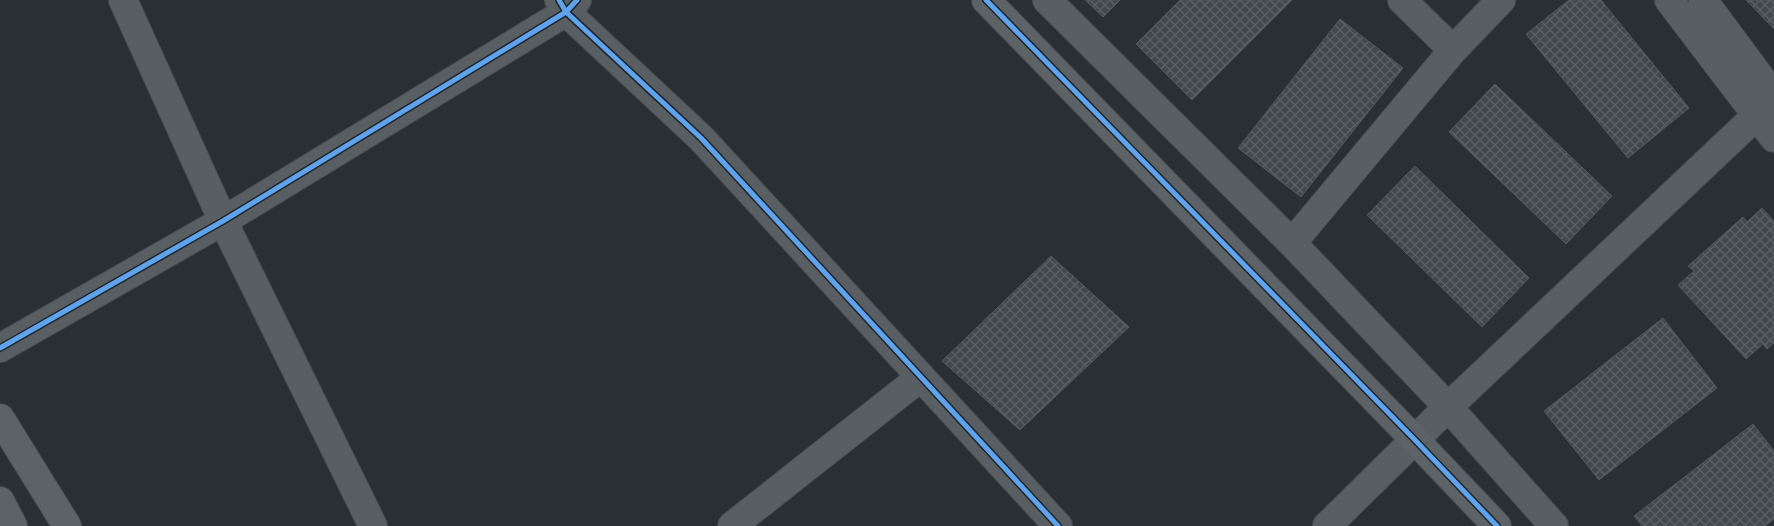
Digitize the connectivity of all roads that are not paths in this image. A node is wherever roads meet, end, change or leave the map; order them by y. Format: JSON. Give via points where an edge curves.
{"nodes":[{"id":1,"x":123,"y":0,"type":"edge"},
{"id":2,"x":986,"y":0,"type":"edge"},
{"id":3,"x":1047,"y":0,"type":"edge"},
{"id":4,"x":1402,"y":0,"type":"edge"},
{"id":5,"x":1501,"y":0,"type":"edge"},
{"id":6,"x":1669,"y":0,"type":"edge"},
{"id":7,"x":1702,"y":0,"type":"edge"},
{"id":8,"x":567,"y":4,"type":"edge"},
{"id":9,"x":1453,"y":50,"type":"junction"},
{"id":10,"x":1768,"y":103,"type":"edge"},
{"id":11,"x":1774,"y":138,"type":"edge"},
{"id":12,"x":223,"y":221,"type":"junction"},
{"id":13,"x":1292,"y":243,"type":"junction"},
{"id":14,"x":0,"y":348,"type":"edge"},
{"id":15,"x":921,"y":377,"type":"junction"},
{"id":16,"x":1448,"y":408,"type":"junction"},
{"id":17,"x":0,"y":418,"type":"edge"},
{"id":18,"x":1415,"y":440,"type":"junction"},
{"id":19,"x":0,"y":501,"type":"edge"},
{"id":20,"x":13,"y":526,"type":"edge"},
{"id":21,"x":67,"y":526,"type":"edge"},
{"id":22,"x":373,"y":526,"type":"edge"},
{"id":23,"x":732,"y":526,"type":"edge"},
{"id":24,"x":1058,"y":526,"type":"edge"},
{"id":25,"x":1327,"y":526,"type":"edge"},
{"id":26,"x":1497,"y":526,"type":"edge"},
{"id":27,"x":1554,"y":526,"type":"edge"}],
"edges":[{"from":1,"to":12,"type":"street"},
{"from":2,"to":18,"type":"street"},
{"from":3,"to":13,"type":"street"},
{"from":4,"to":9,"type":"street"},
{"from":5,"to":9,"type":"street"},
{"from":6,"to":10,"type":"street"},
{"from":7,"to":10,"type":"street"},
{"from":8,"to":12,"type":"street"},
{"from":8,"to":15,"type":"street","via":[[701,138]]},
{"from":9,"to":13,"type":"street"},
{"from":10,"to":11,"type":"street"},
{"from":10,"to":16,"type":"street"},
{"from":12,"to":14,"type":"street"},
{"from":12,"to":22,"type":"street"},
{"from":13,"to":16,"type":"street"},
{"from":15,"to":23,"type":"street"},
{"from":15,"to":24,"type":"street"},
{"from":16,"to":18,"type":"street"},
{"from":16,"to":27,"type":"street"},
{"from":17,"to":21,"type":"street"},
{"from":18,"to":25,"type":"street"},
{"from":18,"to":26,"type":"street"},
{"from":19,"to":20,"type":"street"}]}
